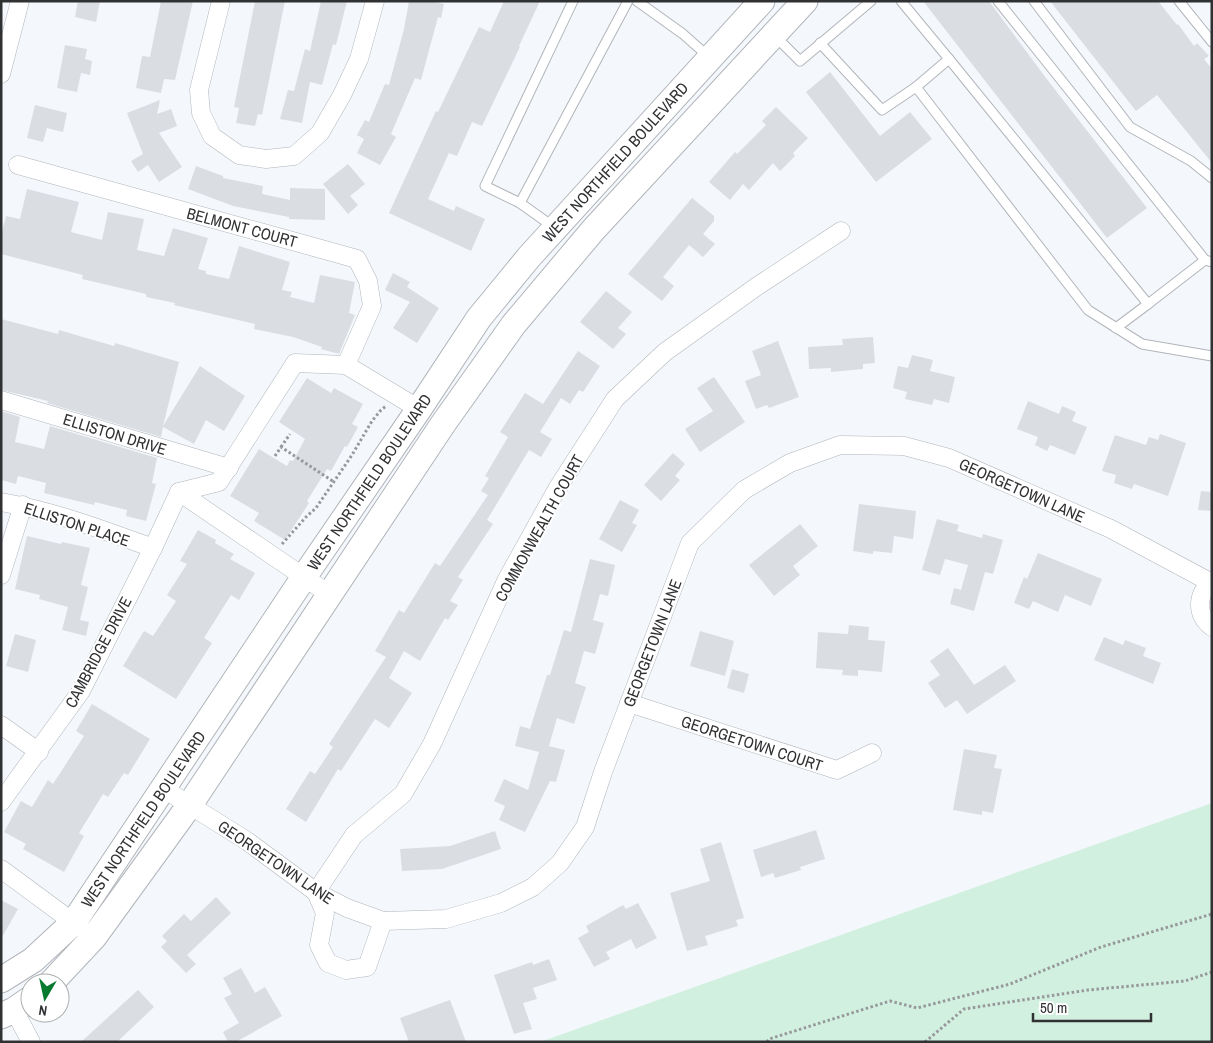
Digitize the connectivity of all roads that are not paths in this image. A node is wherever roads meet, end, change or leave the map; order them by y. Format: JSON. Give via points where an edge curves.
{"nodes":[{"id":1,"x":20,"y":1,"type":"edge"},
{"id":2,"x":221,"y":1,"type":"edge"},
{"id":3,"x":375,"y":1,"type":"edge"},
{"id":4,"x":573,"y":1,"type":"edge"},
{"id":5,"x":628,"y":1,"type":"edge"},
{"id":6,"x":637,"y":1,"type":"edge"},
{"id":7,"x":762,"y":1,"type":"edge"},
{"id":8,"x":805,"y":1,"type":"edge"},
{"id":9,"x":871,"y":1,"type":"edge"},
{"id":10,"x":901,"y":1,"type":"edge"},
{"id":11,"x":998,"y":1,"type":"edge"},
{"id":12,"x":1034,"y":1,"type":"edge"},
{"id":13,"x":1179,"y":1,"type":"edge"},
{"id":14,"x":774,"y":35,"type":"junction"},
{"id":15,"x":1212,"y":42,"type":"edge"},
{"id":16,"x":820,"y":43,"type":"junction"},
{"id":17,"x":710,"y":58,"type":"junction"},
{"id":18,"x":949,"y":59,"type":"junction"},
{"id":19,"x":1,"y":74,"type":"edge"},
{"id":20,"x":916,"y":87,"type":"junction"},
{"id":21,"x":18,"y":164,"type":"dead end"},
{"id":22,"x":1212,"y":178,"type":"edge"},
{"id":23,"x":520,"y":203,"type":"junction"},
{"id":24,"x":555,"y":228,"type":"junction"},
{"id":25,"x":841,"y":231,"type":"dead end"},
{"id":26,"x":577,"y":248,"type":"junction"},
{"id":27,"x":1208,"y":261,"type":"edge"},
{"id":28,"x":1148,"y":304,"type":"junction"},
{"id":29,"x":1116,"y":328,"type":"junction"},
{"id":30,"x":1212,"y":356,"type":"edge"},
{"id":31,"x":346,"y":365,"type":"junction"},
{"id":32,"x":1,"y":400,"type":"edge"},
{"id":33,"x":419,"y":409,"type":"junction"},
{"id":34,"x":228,"y":468,"type":"junction"},
{"id":35,"x":179,"y":492,"type":"junction"},
{"id":36,"x":1,"y":502,"type":"edge"},
{"id":37,"x":23,"y":505,"type":"junction"},
{"id":38,"x":153,"y":548,"type":"junction"},
{"id":39,"x":1,"y":575,"type":"edge"},
{"id":40,"x":304,"y":577,"type":"junction"},
{"id":41,"x":1211,"y":581,"type":"edge"},
{"id":42,"x":329,"y":594,"type":"junction"},
{"id":43,"x":1212,"y":627,"type":"edge"},
{"id":44,"x":629,"y":703,"type":"junction"},
{"id":45,"x":1,"y":726,"type":"edge"},
{"id":46,"x":39,"y":752,"type":"junction"},
{"id":47,"x":872,"y":753,"type":"dead end"},
{"id":48,"x":164,"y":789,"type":"junction"},
{"id":49,"x":1,"y":802,"type":"edge"},
{"id":50,"x":189,"y":806,"type":"junction"},
{"id":51,"x":1,"y":869,"type":"edge"},
{"id":52,"x":316,"y":892,"type":"junction"},
{"id":53,"x":383,"y":921,"type":"junction"},
{"id":54,"x":74,"y":922,"type":"junction"},
{"id":55,"x":94,"y":937,"type":"junction"},
{"id":56,"x":60,"y":973,"type":"edge"},
{"id":57,"x":1,"y":980,"type":"edge"},
{"id":58,"x":15,"y":1008,"type":"edge"},
{"id":59,"x":31,"y":1042,"type":"edge"}],
"edges":[{"from":1,"to":19,"type":"street"},
{"from":2,"to":3,"type":"street","via":[[198,90],[201,113],[212,136],[239,155],[266,159],[294,156],[320,133],[359,59]]},
{"from":4,"to":23,"type":"lane","via":[[485,186]]},
{"from":5,"to":23,"type":"lane"},
{"from":6,"to":17,"type":"lane","via":[[684,34]]},
{"from":7,"to":17,"type":"main road","name":"WEST NORTHFIELD BOULEVARD"},
{"from":8,"to":14,"type":"main road","name":"WEST NORTHFIELD BOULEVARD"},
{"from":9,"to":16,"type":"lane"},
{"from":10,"to":18,"type":"lane"},
{"from":11,"to":27,"type":"lane"},
{"from":12,"to":22,"type":"lane","via":[[1130,127]]},
{"from":13,"to":15,"type":"lane"},
{"from":14,"to":16,"type":"lane","via":[[800,61]]},
{"from":14,"to":26,"type":"main road","name":"WEST NORTHFIELD BOULEVARD"},
{"from":16,"to":20,"type":"lane","via":[[882,110]]},
{"from":17,"to":24,"type":"main road","name":"WEST NORTHFIELD BOULEVARD"},
{"from":18,"to":20,"type":"lane"},
{"from":18,"to":28,"type":"lane"},
{"from":20,"to":29,"type":"lane","via":[[1088,310]]},
{"from":21,"to":31,"type":"street","name":"BELMONT COURT","via":[[357,259],[368,281],[372,306]]},
{"from":23,"to":24,"type":"lane"},
{"from":24,"to":26,"type":"main road"},
{"from":24,"to":33,"type":"main road","name":"WEST NORTHFIELD BOULEVARD","via":[[479,318]]},
{"from":25,"to":52,"type":"street","name":"COMMONWEALTH COURT","via":[[665,352],[615,399],[557,489],[507,579],[432,744],[403,794],[354,835]]},
{"from":26,"to":42,"type":"main road","name":"WEST NORTHFIELD BOULEVARD","via":[[514,324]]},
{"from":27,"to":28,"type":"lane"},
{"from":28,"to":29,"type":"lane"},
{"from":29,"to":30,"type":"lane","via":[[1142,344]]},
{"from":31,"to":33,"type":"street"},
{"from":31,"to":34,"type":"street","via":[[295,363]]},
{"from":32,"to":34,"type":"street","name":"ELLISTON DRIVE"},
{"from":33,"to":40,"type":"main road","name":"WEST NORTHFIELD BOULEVARD"},
{"from":34,"to":35,"type":"street","via":[[219,482]]},
{"from":35,"to":38,"type":"street","name":"CAMBRIDGE DRIVE"},
{"from":35,"to":40,"type":"street"},
{"from":36,"to":37,"type":"street","name":"ELLISTON PLACE"},
{"from":37,"to":38,"type":"street","name":"ELLISTON PLACE"},
{"from":37,"to":39,"type":"street"},
{"from":38,"to":46,"type":"street","name":"CAMBRIDGE DRIVE","via":[[82,691]]},
{"from":40,"to":42,"type":"street"},
{"from":40,"to":48,"type":"main road","name":"WEST NORTHFIELD BOULEVARD"},
{"from":41,"to":43,"type":"street","via":[[1201,596],[1200,605],[1201,614]]},
{"from":41,"to":44,"type":"street","name":"GEORGETOWN LANE","via":[[1110,529],[949,458],[904,446],[840,445],[790,463],[744,490],[690,543]]},
{"from":42,"to":50,"type":"main road","name":"WEST NORTHFIELD BOULEVARD"},
{"from":44,"to":47,"type":"street","name":"GEORGETOWN COURT","via":[[837,770]]},
{"from":44,"to":53,"type":"street","name":"GEORGETOWN LANE","via":[[585,827],[560,863],[533,887],[501,903],[446,919]]},
{"from":45,"to":46,"type":"street"},
{"from":46,"to":49,"type":"street","name":"CAMBRIDGE DRIVE"},
{"from":48,"to":50,"type":"street","name":"GEORGETOWN LANE"},
{"from":48,"to":54,"type":"main road","name":"WEST NORTHFIELD BOULEVARD"},
{"from":50,"to":52,"type":"street","name":"GEORGETOWN LANE","via":[[247,841]]},
{"from":50,"to":55,"type":"main road","name":"WEST NORTHFIELD BOULEVARD"},
{"from":51,"to":54,"type":"street"},
{"from":52,"to":53,"type":"street","name":"GEORGETOWN LANE"},
{"from":52,"to":53,"type":"street","via":[[325,913],[319,945],[328,963],[346,970],[367,966]]},
{"from":54,"to":55,"type":"street"},
{"from":54,"to":57,"type":"main road","name":"WEST NORTHFIELD BOULEVARD","via":[[33,960]]},
{"from":55,"to":56,"type":"main road","name":"WEST NORTHFIELD BOULEVARD"},
{"from":58,"to":59,"type":"street"}]}
